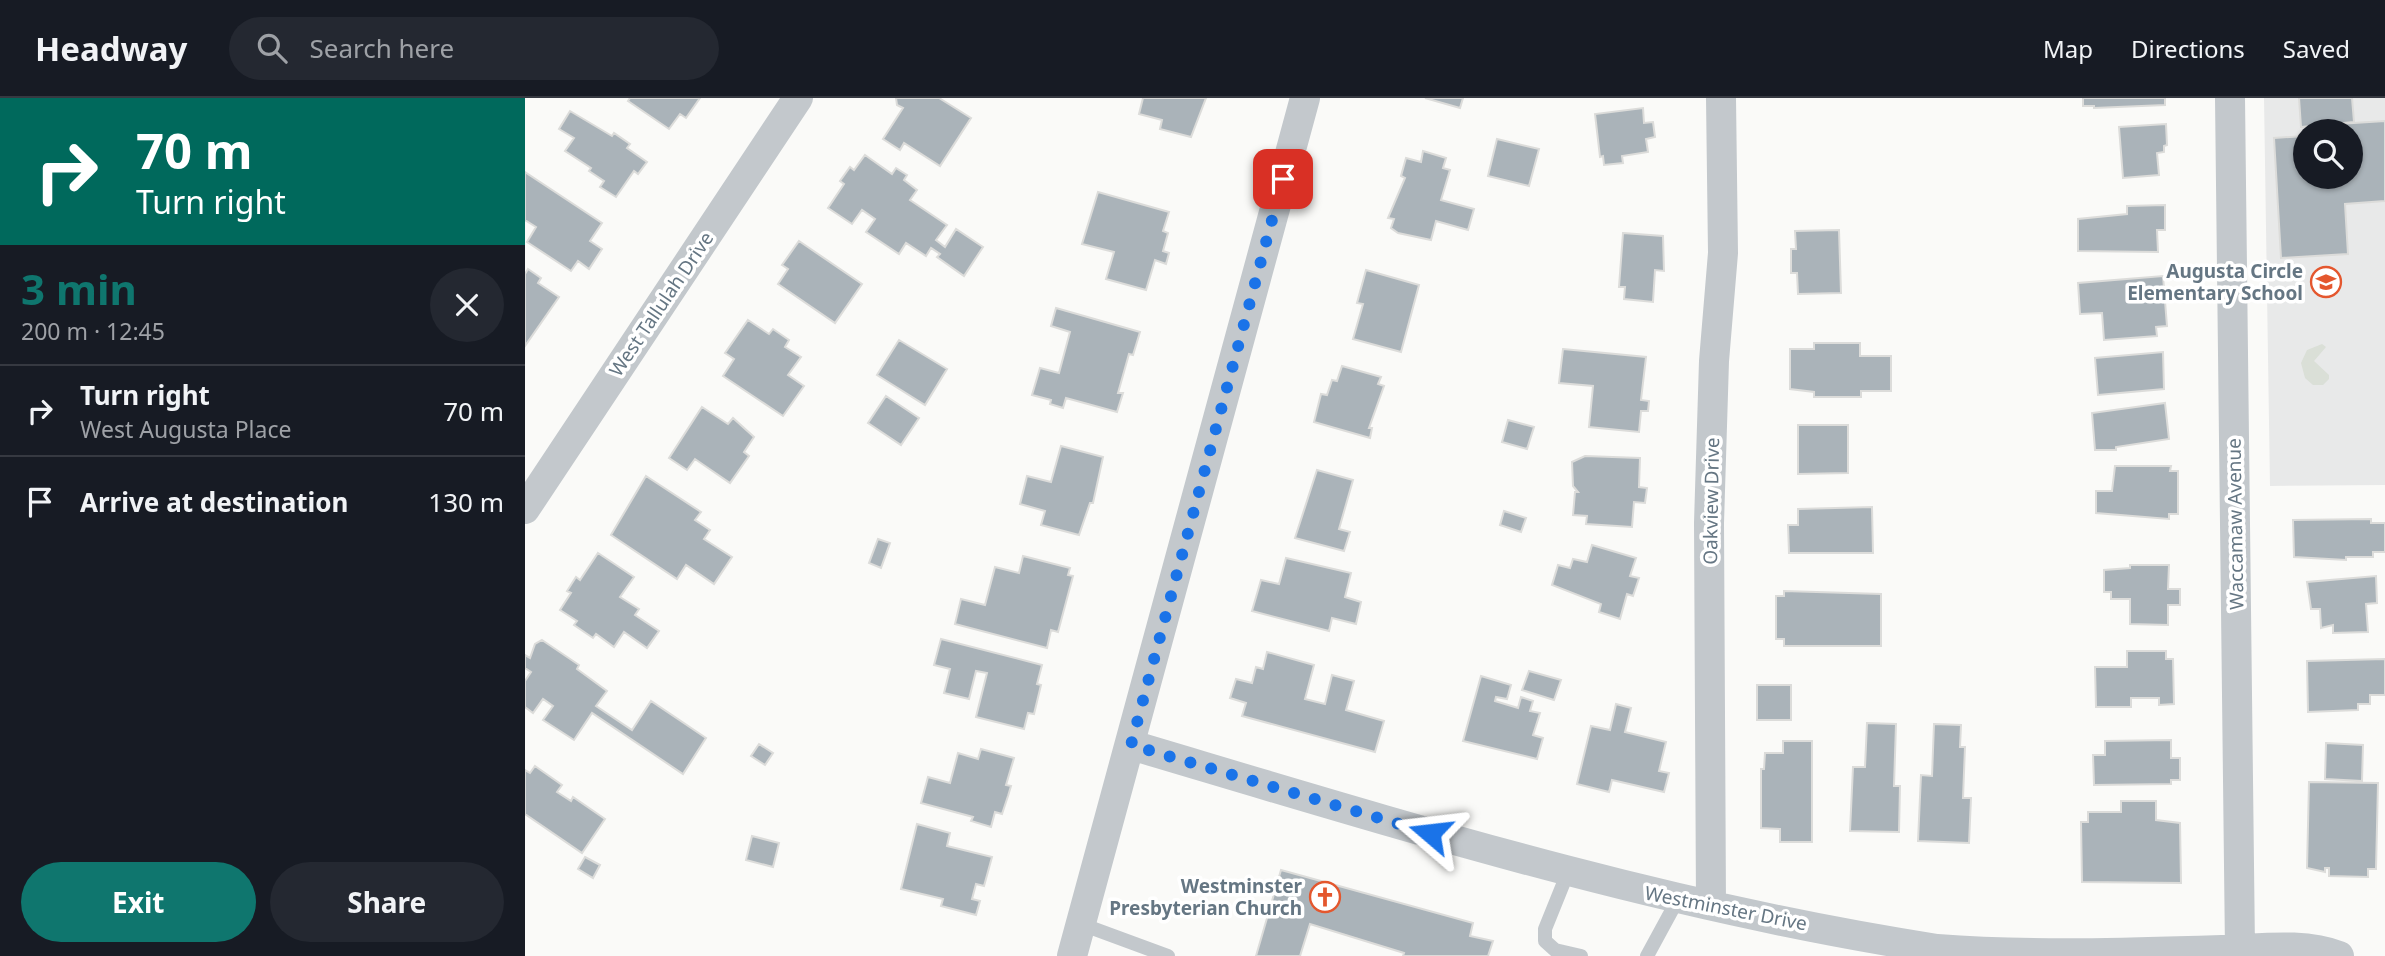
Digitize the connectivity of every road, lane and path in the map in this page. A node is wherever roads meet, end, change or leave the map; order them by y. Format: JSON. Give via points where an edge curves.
{"nodes":[{"id":1,"x":798,"y":98,"type":"edge"},
{"id":2,"x":1305,"y":98,"type":"edge"},
{"id":3,"x":1721,"y":98,"type":"edge"},
{"id":4,"x":2230,"y":98,"type":"edge"},
{"id":5,"x":525,"y":509,"type":"edge"},
{"id":6,"x":1131,"y":745,"type":"junction"},
{"id":7,"x":1568,"y":872,"type":"junction"},
{"id":8,"x":1678,"y":899,"type":"junction"},
{"id":9,"x":1711,"y":905,"type":"junction"},
{"id":10,"x":1081,"y":924,"type":"junction"},
{"id":11,"x":2240,"y":950,"type":"junction"},
{"id":12,"x":1149,"y":952,"type":"edge"},
{"id":13,"x":1072,"y":956,"type":"edge"},
{"id":14,"x":1168,"y":956,"type":"edge"},
{"id":15,"x":1581,"y":956,"type":"edge"},
{"id":16,"x":1647,"y":956,"type":"edge"},
{"id":17,"x":2339,"y":956,"type":"edge"}],
"edges":[{"from":1,"to":5,"type":"street","name":"West Tallulah Drive"},
{"from":2,"to":6,"type":"street"},
{"from":3,"to":9,"type":"street","name":"Oakview Drive","via":[[1723,253],[1709,523]]},
{"from":4,"to":11,"type":"street","name":"Waccamaw Avenue"},
{"from":6,"to":7,"type":"street","name":"Westminster Drive"},
{"from":6,"to":10,"type":"street"},
{"from":7,"to":8,"type":"street","name":"Westminster Drive"},
{"from":7,"to":15,"type":"lane","via":[[1545,929],[1545,941],[1555,950]]},
{"from":8,"to":9,"type":"street","name":"Westminster Drive"},
{"from":8,"to":16,"type":"lane"},
{"from":9,"to":11,"type":"street","name":"Westminster Drive","via":[[1938,949],[2007,956]]},
{"from":10,"to":12,"type":"lane"},
{"from":10,"to":13,"type":"street"},
{"from":11,"to":17,"type":"street","name":"Westminster Drive","via":[[2278,948]]},
{"from":12,"to":14,"type":"lane"}]}
